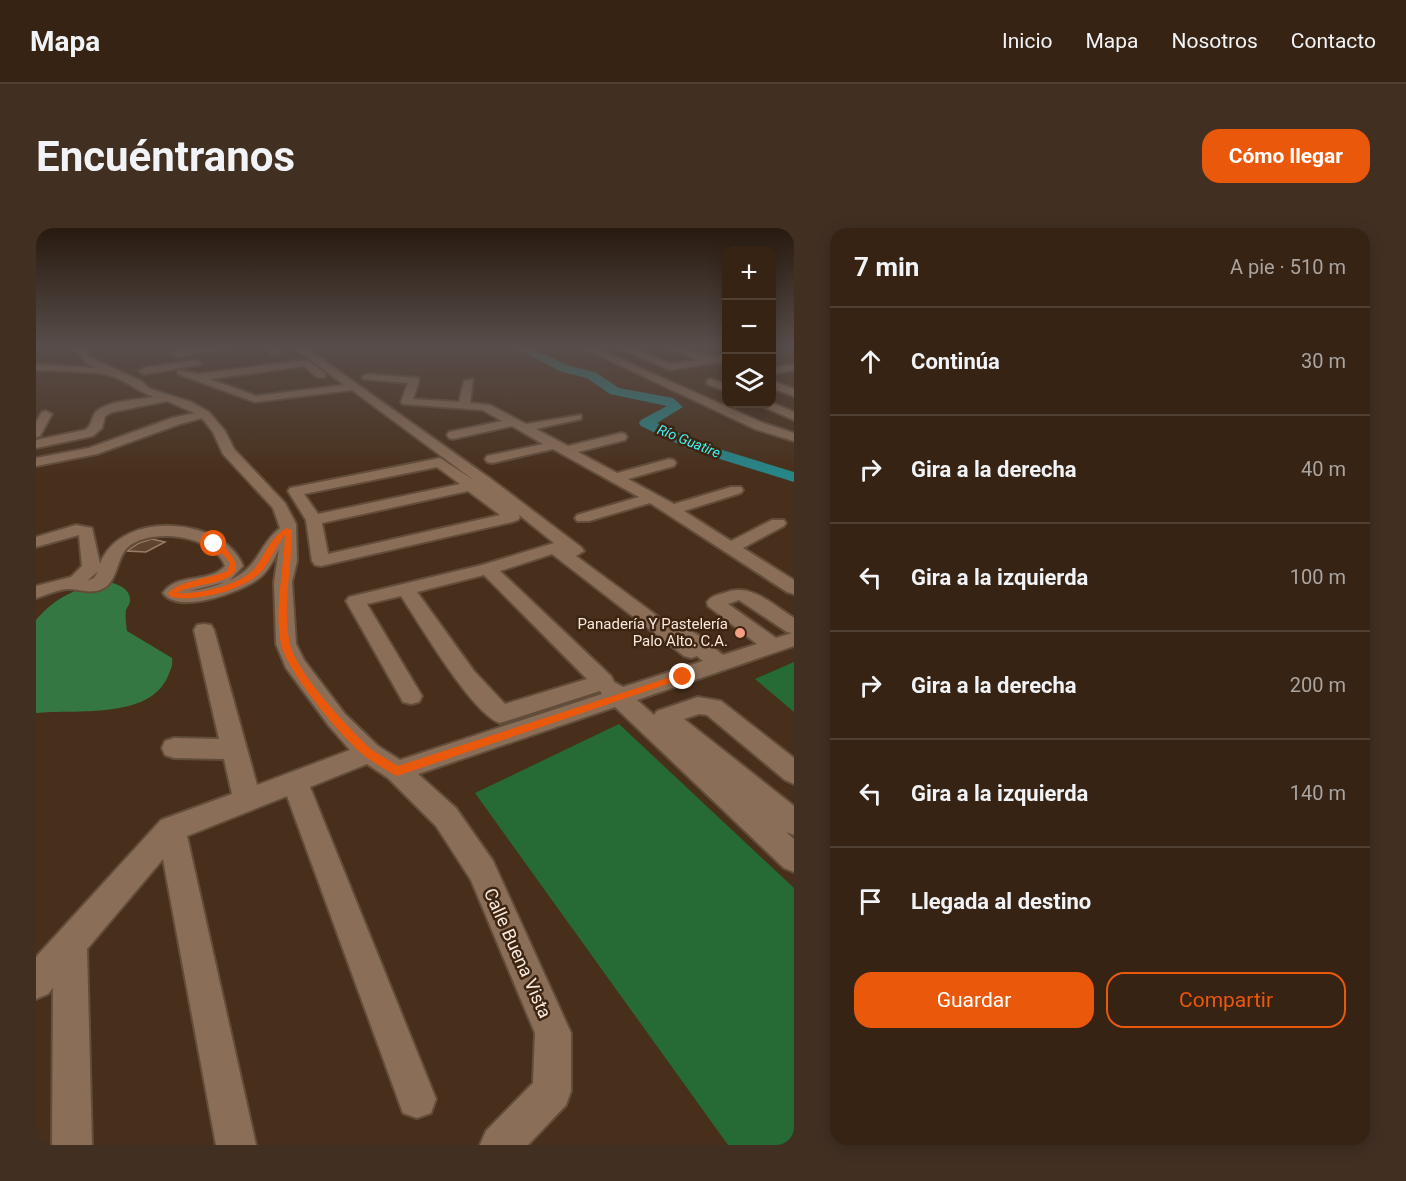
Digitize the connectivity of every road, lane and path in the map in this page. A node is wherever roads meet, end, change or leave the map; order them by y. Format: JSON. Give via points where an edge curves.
{"nodes":[{"id":1,"x":146,"y":389,"type":"edge"},
{"id":2,"x":227,"y":389,"type":"edge"},
{"id":3,"x":339,"y":389,"type":"edge"},
{"id":4,"x":346,"y":389,"type":"edge"},
{"id":5,"x":411,"y":389,"type":"edge"},
{"id":6,"x":467,"y":389,"type":"edge"},
{"id":7,"x":677,"y":389,"type":"edge"},
{"id":8,"x":166,"y":398,"type":"junction"},
{"id":9,"x":464,"y":406,"type":"junction"},
{"id":10,"x":773,"y":408,"type":"edge"},
{"id":11,"x":46,"y":414,"type":"dead end"},
{"id":12,"x":206,"y":414,"type":"junction"},
{"id":13,"x":794,"y":416,"type":"edge"},
{"id":14,"x":577,"y":417,"type":"dead end"},
{"id":15,"x":518,"y":425,"type":"junction"},
{"id":16,"x":36,"y":433,"type":"edge"},
{"id":17,"x":453,"y":435,"type":"dead end"},
{"id":18,"x":621,"y":437,"type":"dead end"},
{"id":19,"x":794,"y":437,"type":"edge"},
{"id":20,"x":36,"y":444,"type":"edge"},
{"id":21,"x":559,"y":448,"type":"junction"},
{"id":22,"x":492,"y":459,"type":"dead end"},
{"id":23,"x":36,"y":462,"type":"edge"},
{"id":24,"x":669,"y":463,"type":"dead end"},
{"id":25,"x":614,"y":478,"type":"junction"},
{"id":26,"x":486,"y":482,"type":"junction"},
{"id":27,"x":471,"y":486,"type":"junction"},
{"id":28,"x":736,"y":490,"type":"dead end"},
{"id":29,"x":651,"y":498,"type":"junction"},
{"id":30,"x":671,"y":510,"type":"junction"},
{"id":31,"x":583,"y":518,"type":"dead end"},
{"id":32,"x":314,"y":520,"type":"junction"},
{"id":33,"x":778,"y":523,"type":"dead end"},
{"id":34,"x":288,"y":530,"type":"junction"},
{"id":35,"x":36,"y":542,"type":"edge"},
{"id":36,"x":730,"y":548,"type":"junction"},
{"id":37,"x":488,"y":569,"type":"junction"},
{"id":38,"x":77,"y":580,"type":"junction"},
{"id":39,"x":406,"y":588,"type":"junction"},
{"id":40,"x":794,"y":588,"type":"edge"},
{"id":41,"x":36,"y":592,"type":"edge"},
{"id":42,"x":794,"y":627,"type":"edge"},
{"id":43,"x":204,"y":630,"type":"dead end"},
{"id":44,"x":784,"y":642,"type":"edge"},
{"id":45,"x":691,"y":651,"type":"dead end"},
{"id":46,"x":721,"y":664,"type":"junction"},
{"id":47,"x":611,"y":690,"type":"junction"},
{"id":48,"x":411,"y":696,"type":"dead end"},
{"id":49,"x":655,"y":720,"type":"junction"},
{"id":50,"x":174,"y":748,"type":"dead end"},
{"id":51,"x":235,"y":749,"type":"junction"},
{"id":52,"x":369,"y":753,"type":"junction"},
{"id":53,"x":397,"y":771,"type":"junction"},
{"id":54,"x":794,"y":774,"type":"edge"},
{"id":55,"x":296,"y":781,"type":"junction"},
{"id":56,"x":247,"y":799,"type":"junction"},
{"id":57,"x":794,"y":823,"type":"edge"},
{"id":58,"x":171,"y":829,"type":"junction"},
{"id":59,"x":794,"y":858,"type":"edge"},
{"id":60,"x":70,"y":944,"type":"junction"},
{"id":61,"x":36,"y":982,"type":"edge"},
{"id":62,"x":417,"y":1100,"type":"dead end"},
{"id":63,"x":72,"y":1145,"type":"edge"},
{"id":64,"x":236,"y":1145,"type":"edge"},
{"id":65,"x":500,"y":1145,"type":"edge"}],
"edges":[{"from":1,"to":8,"type":"street"},
{"from":2,"to":3,"type":"street","via":[[255,399]]},
{"from":4,"to":26,"type":"street"},
{"from":5,"to":9,"type":"street","via":[[407,402]]},
{"from":6,"to":9,"type":"street"},
{"from":7,"to":19,"type":"street","via":[[759,426]]},
{"from":8,"to":12,"type":"street"},
{"from":8,"to":20,"type":"street","via":[[108,409],[89,432]]},
{"from":9,"to":15,"type":"street","via":[[486,407]]},
{"from":10,"to":13,"type":"street"},
{"from":11,"to":16,"type":"street"},
{"from":12,"to":23,"type":"street","via":[[176,420],[92,450]]},
{"from":12,"to":34,"type":"street","via":[[228,451],[280,506]]},
{"from":14,"to":15,"type":"street"},
{"from":15,"to":17,"type":"street"},
{"from":15,"to":21,"type":"street"},
{"from":18,"to":21,"type":"street"},
{"from":21,"to":22,"type":"street"},
{"from":21,"to":25,"type":"street"},
{"from":24,"to":25,"type":"street"},
{"from":25,"to":29,"type":"street"},
{"from":26,"to":27,"type":"street"},
{"from":26,"to":46,"type":"street"},
{"from":27,"to":32,"type":"street"},
{"from":27,"to":32,"type":"street","via":[[440,462],[295,491]]},
{"from":27,"to":32,"type":"street","via":[[512,517],[321,561]]},
{"from":28,"to":30,"type":"street"},
{"from":29,"to":30,"type":"street"},
{"from":29,"to":31,"type":"street"},
{"from":30,"to":36,"type":"street"},
{"from":33,"to":36,"type":"street"},
{"from":34,"to":38,"type":"street","via":[[271,547],[258,571],[208,594],[183,597],[172,593],[182,586],[224,576],[233,569],[233,562],[214,544],[166,530],[142,533],[124,543],[112,557],[100,583],[87,587],[78,585]]},
{"from":34,"to":52,"type":"street","name":"Calle Buena Vista","via":[[283,582],[286,644],[294,663],[337,720]]},
{"from":35,"to":38,"type":"street","via":[[76,530],[86,531],[91,568]]},
{"from":36,"to":40,"type":"street"},
{"from":37,"to":39,"type":"street"},
{"from":37,"to":45,"type":"street","via":[[554,548]]},
{"from":37,"to":47,"type":"street"},
{"from":38,"to":41,"type":"street"},
{"from":39,"to":47,"type":"street","via":[[466,676],[500,714]]},
{"from":39,"to":48,"type":"street","via":[[356,601]]},
{"from":42,"to":44,"type":"street","via":[[743,594],[717,602]]},
{"from":43,"to":51,"type":"street"},
{"from":44,"to":46,"type":"street"},
{"from":46,"to":47,"type":"street"},
{"from":47,"to":49,"type":"street"},
{"from":47,"to":53,"type":"street"},
{"from":49,"to":54,"type":"street","via":[[698,705],[713,707]]},
{"from":49,"to":57,"type":"street"},
{"from":49,"to":59,"type":"street"},
{"from":50,"to":51,"type":"street"},
{"from":51,"to":56,"type":"street"},
{"from":52,"to":53,"type":"street","name":"Calle Buena Vista"},
{"from":52,"to":55,"type":"street"},
{"from":53,"to":65,"type":"street","name":"Calle Buena Vista","via":[[446,817],[482,871],[553,1033],[552,1091]]},
{"from":55,"to":56,"type":"street"},
{"from":55,"to":62,"type":"street"},
{"from":56,"to":58,"type":"street"},
{"from":58,"to":60,"type":"street"},
{"from":58,"to":64,"type":"street"},
{"from":60,"to":61,"type":"street"},
{"from":60,"to":63,"type":"street"}]}
